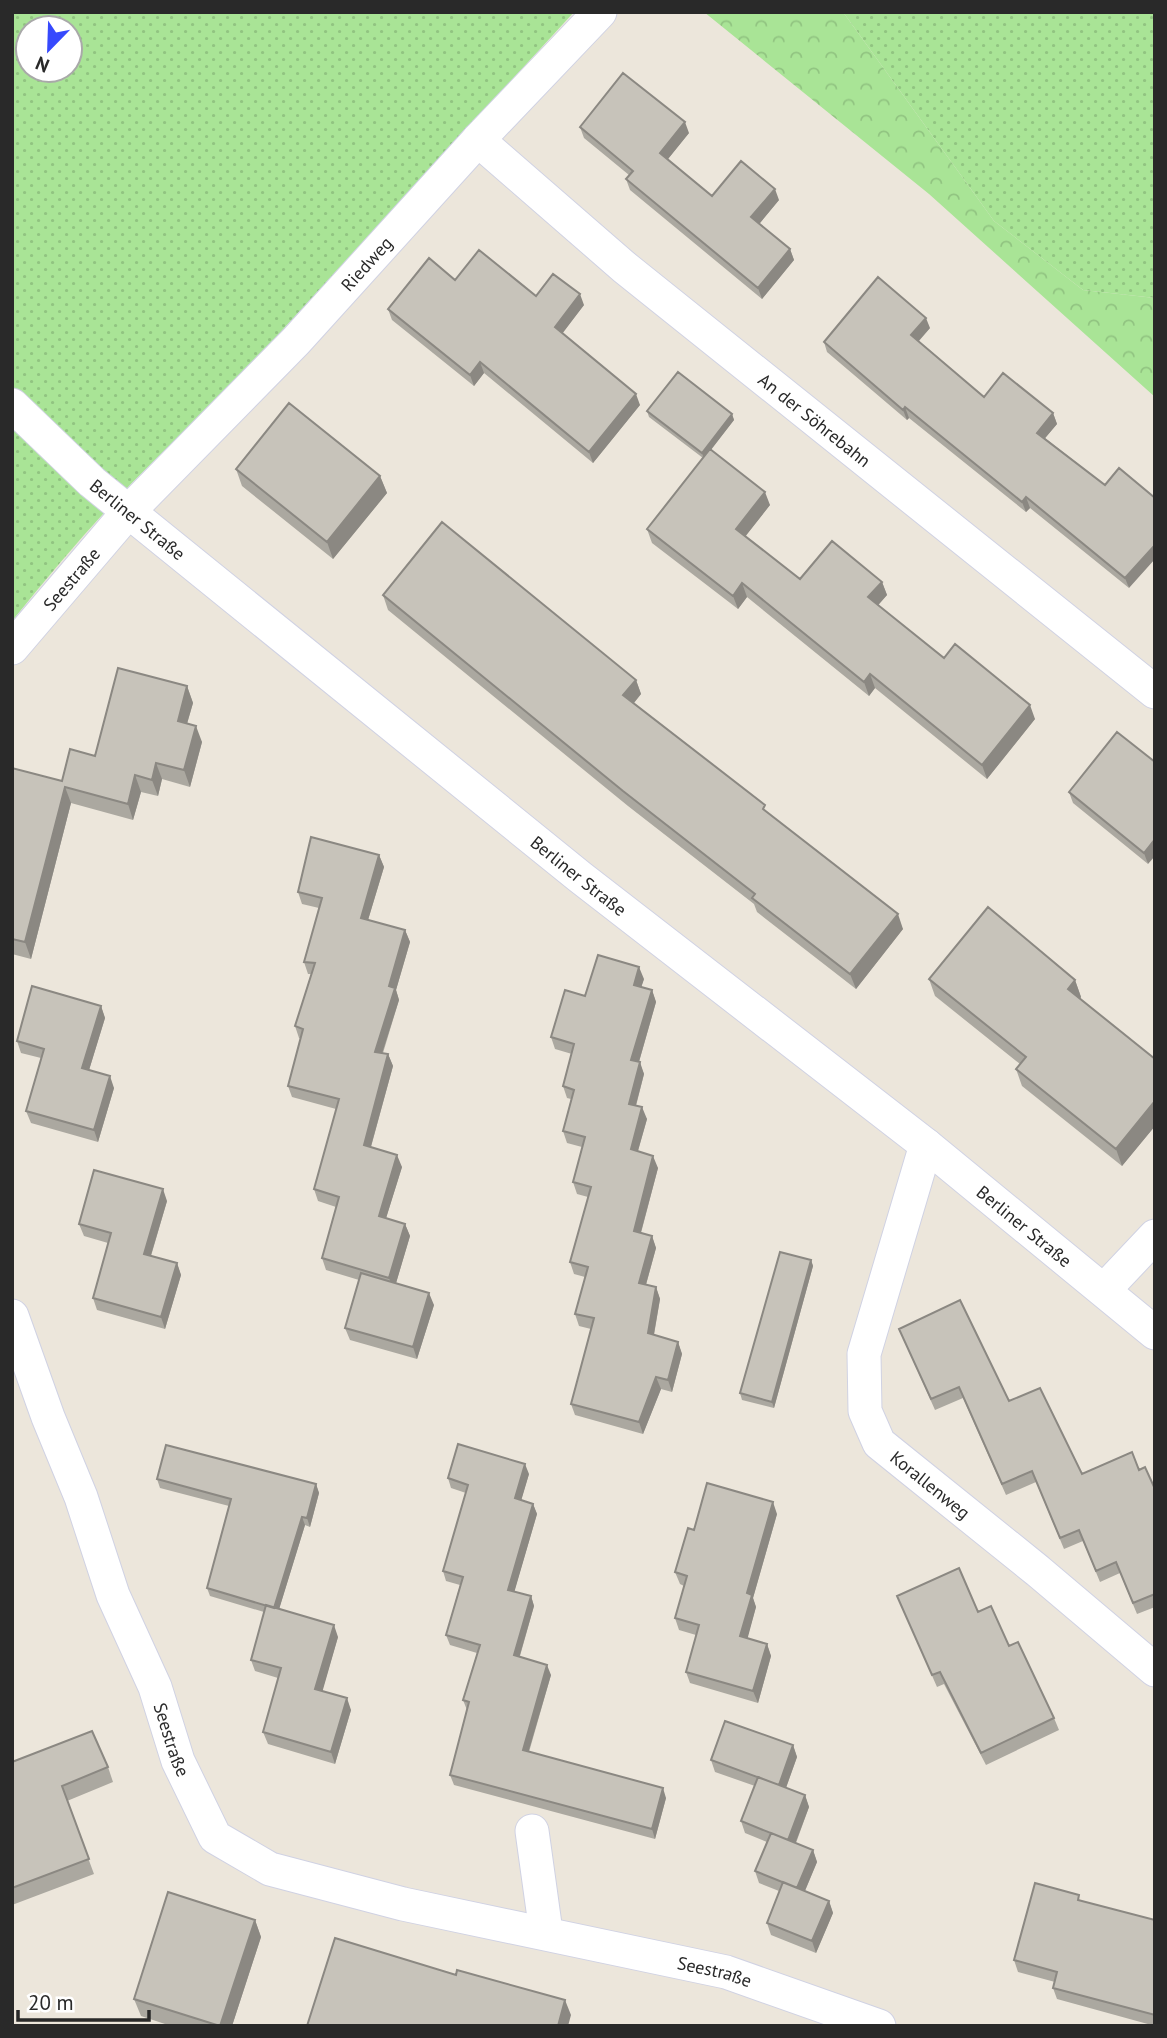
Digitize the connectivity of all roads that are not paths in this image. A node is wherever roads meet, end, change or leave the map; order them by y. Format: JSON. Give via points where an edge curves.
{"nodes":[{"id":1,"x":600,"y":12,"type":"edge"},
{"id":2,"x":478,"y":140,"type":"junction"},
{"id":3,"x":12,"y":405,"type":"edge"},
{"id":4,"x":129,"y":511,"type":"junction"},
{"id":5,"x":12,"y":648,"type":"edge"},
{"id":6,"x":1155,"y":692,"type":"edge"},
{"id":7,"x":926,"y":1145,"type":"junction"},
{"id":8,"x":1155,"y":1236,"type":"edge"},
{"id":9,"x":1105,"y":1289,"type":"junction"},
{"id":10,"x":12,"y":1316,"type":"edge"},
{"id":11,"x":1155,"y":1333,"type":"edge"},
{"id":12,"x":1155,"y":1670,"type":"edge"},
{"id":13,"x":532,"y":1831,"type":"dead end"},
{"id":14,"x":546,"y":1932,"type":"junction"},
{"id":15,"x":879,"y":2026,"type":"edge"}],
"edges":[{"from":1,"to":2,"type":"street","name":"Riedweg"},
{"from":2,"to":4,"type":"street","name":"Riedweg","via":[[296,341]]},
{"from":2,"to":6,"type":"street","name":"An der Söhrebahn","via":[[634,276]]},
{"from":3,"to":4,"type":"street","name":"Berliner Straße"},
{"from":4,"to":5,"type":"street","name":"Seestraße"},
{"from":4,"to":7,"type":"street","name":"Berliner Straße","via":[[580,877]]},
{"from":7,"to":9,"type":"street","name":"Berliner Straße"},
{"from":7,"to":12,"type":"street","name":"Korallenweg","via":[[864,1354],[865,1411],[879,1443]]},
{"from":8,"to":9,"type":"street"},
{"from":9,"to":11,"type":"street","name":"Berliner Straße"},
{"from":10,"to":14,"type":"street","name":"Seestraße","via":[[113,1595],[155,1687],[178,1761],[215,1837],[270,1869],[403,1904]]},
{"from":13,"to":14,"type":"street"},
{"from":14,"to":15,"type":"street","name":"Seestraße","via":[[726,1972]]}]}
